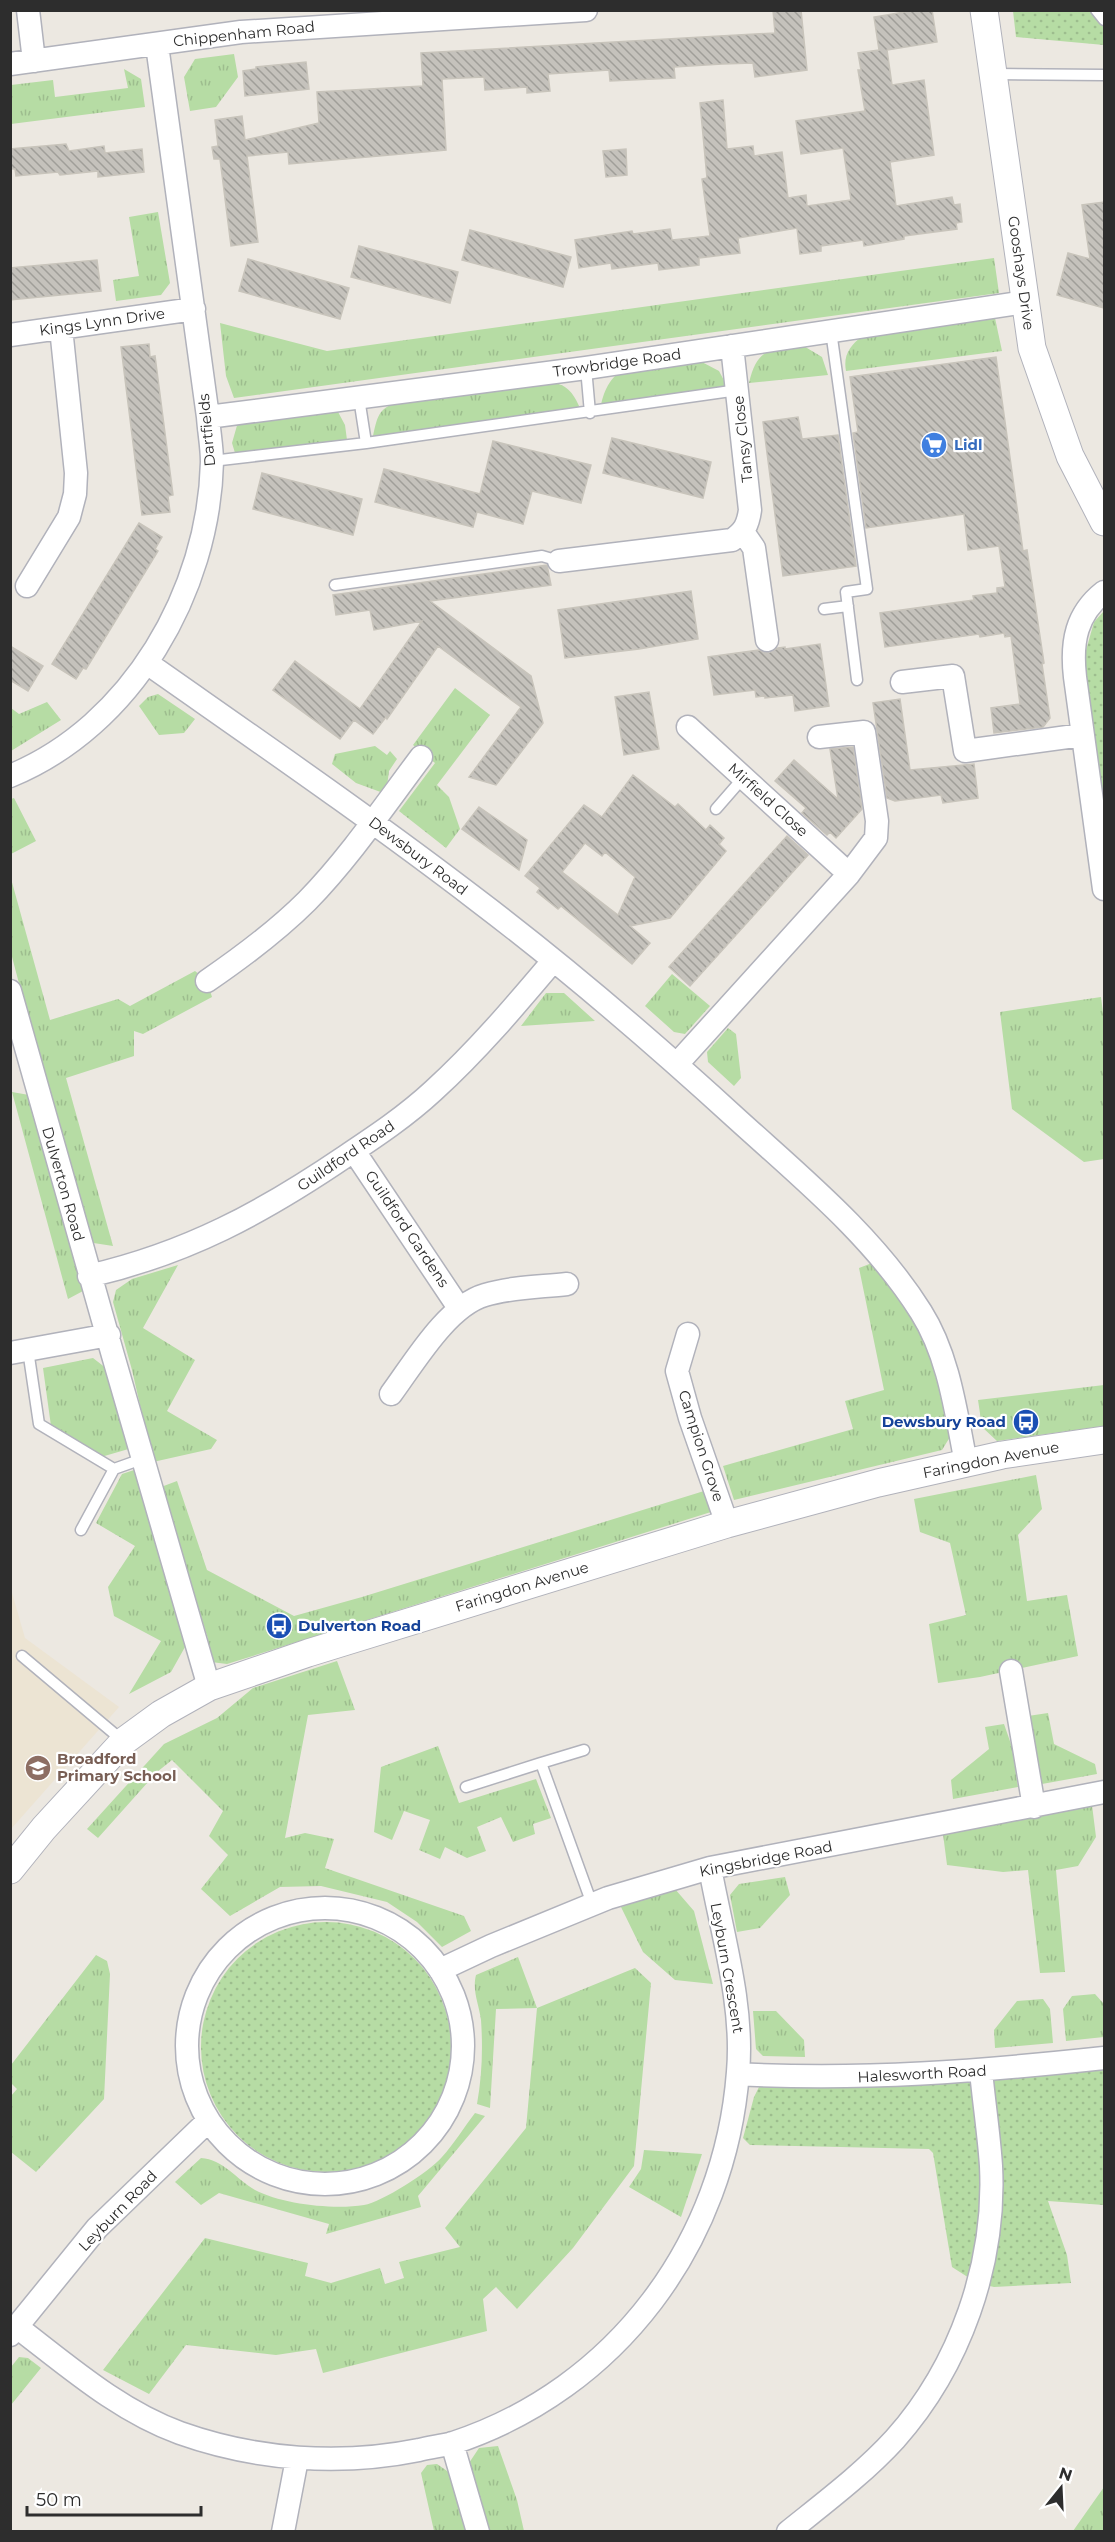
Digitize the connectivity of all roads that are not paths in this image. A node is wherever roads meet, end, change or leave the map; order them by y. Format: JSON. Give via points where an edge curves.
{"nodes":[{"id":1,"x":28,"y":10,"type":"edge"},
{"id":2,"x":586,"y":10,"type":"edge"},
{"id":3,"x":984,"y":10,"type":"edge"},
{"id":4,"x":1096,"y":10,"type":"edge"},
{"id":5,"x":478,"y":13,"type":"edge"},
{"id":6,"x":1104,"y":20,"type":"edge"},
{"id":7,"x":240,"y":21,"type":"edge"},
{"id":8,"x":157,"y":45,"type":"junction"},
{"id":9,"x":34,"y":61,"type":"junction"},
{"id":10,"x":10,"y":64,"type":"edge"},
{"id":11,"x":994,"y":74,"type":"junction"},
{"id":12,"x":1104,"y":75,"type":"edge"},
{"id":13,"x":1026,"y":302,"type":"junction"},
{"id":14,"x":194,"y":309,"type":"junction"},
{"id":15,"x":61,"y":328,"type":"junction"},
{"id":16,"x":831,"y":332,"type":"junction"},
{"id":17,"x":10,"y":335,"type":"edge"},
{"id":18,"x":732,"y":346,"type":"junction"},
{"id":19,"x":586,"y":368,"type":"junction"},
{"id":20,"x":738,"y":390,"type":"junction"},
{"id":21,"x":359,"y":398,"type":"junction"},
{"id":22,"x":590,"y":412,"type":"junction"},
{"id":23,"x":208,"y":417,"type":"junction"},
{"id":24,"x":366,"y":443,"type":"junction"},
{"id":25,"x":212,"y":461,"type":"junction"},
{"id":26,"x":1102,"y":514,"type":"edge"},
{"id":27,"x":743,"y":532,"type":"junction"},
{"id":28,"x":559,"y":561,"type":"joint"},
{"id":29,"x":335,"y":585,"type":"dead end"},
{"id":30,"x":27,"y":586,"type":"dead end"},
{"id":31,"x":1104,"y":592,"type":"edge"},
{"id":32,"x":848,"y":606,"type":"junction"},
{"id":33,"x":824,"y":609,"type":"dead end"},
{"id":34,"x":767,"y":640,"type":"dead end"},
{"id":35,"x":147,"y":663,"type":"junction"},
{"id":36,"x":856,"y":680,"type":"dead end"},
{"id":37,"x":902,"y":682,"type":"dead end"},
{"id":38,"x":688,"y":727,"type":"dead end"},
{"id":39,"x":1082,"y":735,"type":"junction"},
{"id":40,"x":819,"y":737,"type":"dead end"},
{"id":41,"x":421,"y":757,"type":"dead end"},
{"id":42,"x":10,"y":776,"type":"edge"},
{"id":43,"x":744,"y":778,"type":"junction"},
{"id":44,"x":716,"y":809,"type":"dead end"},
{"id":45,"x":373,"y":822,"type":"junction"},
{"id":46,"x":849,"y":874,"type":"junction"},
{"id":47,"x":1104,"y":890,"type":"edge"},
{"id":48,"x":553,"y":961,"type":"junction"},
{"id":49,"x":207,"y":981,"type":"dead end"},
{"id":50,"x":10,"y":991,"type":"edge"},
{"id":51,"x":677,"y":1064,"type":"junction"},
{"id":52,"x":20,"y":1065,"type":"edge"},
{"id":53,"x":354,"y":1151,"type":"junction"},
{"id":54,"x":89,"y":1276,"type":"junction"},
{"id":55,"x":567,"y":1284,"type":"dead end"},
{"id":56,"x":459,"y":1308,"type":"junction"},
{"id":57,"x":688,"y":1334,"type":"dead end"},
{"id":58,"x":109,"y":1335,"type":"junction"},
{"id":59,"x":19,"y":1352,"type":"edge"},
{"id":60,"x":391,"y":1394,"type":"dead end"},
{"id":61,"x":1104,"y":1440,"type":"edge"},
{"id":62,"x":142,"y":1459,"type":"junction"},
{"id":63,"x":966,"y":1463,"type":"junction"},
{"id":64,"x":114,"y":1468,"type":"junction"},
{"id":65,"x":727,"y":1524,"type":"junction"},
{"id":66,"x":81,"y":1530,"type":"dead end"},
{"id":67,"x":22,"y":1656,"type":"dead end"},
{"id":68,"x":1011,"y":1671,"type":"dead end"},
{"id":69,"x":209,"y":1687,"type":"junction"},
{"id":70,"x":124,"y":1741,"type":"junction"},
{"id":71,"x":584,"y":1750,"type":"dead end"},
{"id":72,"x":541,"y":1763,"type":"junction"},
{"id":73,"x":466,"y":1786,"type":"dead end"},
{"id":74,"x":1104,"y":1792,"type":"edge"},
{"id":75,"x":1034,"y":1807,"type":"junction"},
{"id":76,"x":710,"y":1868,"type":"junction"},
{"id":77,"x":10,"y":1870,"type":"edge"},
{"id":78,"x":592,"y":1904,"type":"junction"},
{"id":79,"x":440,"y":1971,"type":"junction"},
{"id":80,"x":1104,"y":2058,"type":"edge"},
{"id":81,"x":981,"y":2071,"type":"junction"},
{"id":82,"x":738,"y":2074,"type":"junction"},
{"id":83,"x":208,"y":2121,"type":"junction"},
{"id":84,"x":14,"y":2331,"type":"edge"},
{"id":85,"x":452,"y":2443,"type":"junction"},
{"id":86,"x":297,"y":2459,"type":"junction"},
{"id":87,"x":283,"y":2532,"type":"edge"},
{"id":88,"x":478,"y":2532,"type":"edge"},
{"id":89,"x":788,"y":2532,"type":"edge"}],
"edges":[{"from":1,"to":9,"type":"street"},
{"from":2,"to":5,"type":"street","name":"Chippenham Road"},
{"from":3,"to":11,"type":"street","name":"Gooshays Drive"},
{"from":4,"to":6,"type":"lane"},
{"from":5,"to":7,"type":"street","name":"Chippenham Road"},
{"from":7,"to":8,"type":"street","name":"Chippenham Road"},
{"from":8,"to":9,"type":"street","name":"Chippenham Road"},
{"from":8,"to":14,"type":"street","name":"Dartfields"},
{"from":9,"to":10,"type":"street","name":"Chippenham Road"},
{"from":11,"to":12,"type":"lane"},
{"from":11,"to":13,"type":"street","name":"Gooshays Drive"},
{"from":13,"to":16,"type":"street","name":"Trowbridge Road"},
{"from":13,"to":26,"type":"street","name":"Gooshays Drive","via":[[1032,348],[1045,391],[1070,456]]},
{"from":14,"to":15,"type":"street","name":"Kings Lynn Drive"},
{"from":14,"to":23,"type":"street","name":"Dartfields"},
{"from":15,"to":17,"type":"street","name":"Kings Lynn Drive"},
{"from":15,"to":30,"type":"street","via":[[75,494],[69,517]]},
{"from":16,"to":18,"type":"street","name":"Trowbridge Road"},
{"from":16,"to":32,"type":"lane","via":[[867,589],[846,592]]},
{"from":18,"to":19,"type":"street","name":"Trowbridge Road"},
{"from":18,"to":20,"type":"street","name":"Tansy Close"},
{"from":19,"to":21,"type":"street","name":"Trowbridge Road"},
{"from":19,"to":22,"type":"lane"},
{"from":20,"to":22,"type":"lane"},
{"from":20,"to":27,"type":"street","name":"Tansy Close","via":[[750,510]]},
{"from":21,"to":23,"type":"street","name":"Trowbridge Road"},
{"from":21,"to":24,"type":"lane"},
{"from":22,"to":24,"type":"lane"},
{"from":23,"to":25,"type":"street","name":"Dartfields"},
{"from":24,"to":25,"type":"lane"},
{"from":25,"to":35,"type":"street","name":"Dartfields","via":[[207,505],[191,574],[172,623]]},
{"from":27,"to":28,"type":"street","via":[[732,540]]},
{"from":27,"to":34,"type":"street","via":[[754,548]]},
{"from":28,"to":29,"type":"lane","via":[[542,556]]},
{"from":31,"to":39,"type":"street","via":[[1084,612],[1072,646]]},
{"from":32,"to":33,"type":"lane"},
{"from":32,"to":36,"type":"lane"},
{"from":35,"to":42,"type":"street","name":"Dartfields","via":[[95,724]]},
{"from":35,"to":45,"type":"street","name":"Dewsbury Road"},
{"from":37,"to":39,"type":"street","via":[[953,676],[965,751]]},
{"from":38,"to":43,"type":"street","name":"Mirfield Close"},
{"from":39,"to":47,"type":"street"},
{"from":40,"to":46,"type":"street","via":[[864,732],[876,838]]},
{"from":41,"to":45,"type":"street"},
{"from":43,"to":44,"type":"lane"},
{"from":43,"to":46,"type":"street","name":"Mirfield Close"},
{"from":45,"to":48,"type":"street","name":"Dewsbury Road"},
{"from":45,"to":49,"type":"street","via":[[307,900],[243,956]]},
{"from":46,"to":51,"type":"street"},
{"from":48,"to":51,"type":"street","name":"Dewsbury Road"},
{"from":48,"to":53,"type":"street","name":"Guildford Road","via":[[469,1057],[399,1120]]},
{"from":50,"to":52,"type":"street","name":"Dulverton Road"},
{"from":51,"to":63,"type":"street","name":"Dewsbury Road","via":[[876,1250],[922,1313],[949,1374]]},
{"from":52,"to":54,"type":"street","name":"Dulverton Road"},
{"from":53,"to":54,"type":"street","name":"Guildford Road","via":[[220,1232],[120,1269]]},
{"from":53,"to":56,"type":"street","name":"Guildford Gardens"},
{"from":54,"to":58,"type":"street","name":"Dulverton Road"},
{"from":55,"to":56,"type":"street","via":[[484,1295]]},
{"from":56,"to":60,"type":"street"},
{"from":57,"to":65,"type":"street","name":"Campion Grove","via":[[677,1371]]},
{"from":58,"to":59,"type":"street"},
{"from":58,"to":62,"type":"street","name":"Dulverton Road"},
{"from":59,"to":64,"type":"lane","via":[[39,1424]]},
{"from":61,"to":63,"type":"street","name":"Faringdon Avenue"},
{"from":62,"to":64,"type":"lane"},
{"from":62,"to":69,"type":"street","name":"Dulverton Road"},
{"from":63,"to":65,"type":"street","name":"Faringdon Avenue"},
{"from":64,"to":66,"type":"lane"},
{"from":65,"to":69,"type":"street","name":"Faringdon Avenue","via":[[316,1650]]},
{"from":67,"to":70,"type":"lane"},
{"from":68,"to":75,"type":"street"},
{"from":69,"to":70,"type":"street","name":"Faringdon Avenue","via":[[161,1713]]},
{"from":70,"to":77,"type":"street","name":"Faringdon Avenue"},
{"from":71,"to":72,"type":"lane"},
{"from":72,"to":73,"type":"lane"},
{"from":72,"to":78,"type":"lane"},
{"from":74,"to":75,"type":"street","name":"Kingsbridge Road"},
{"from":75,"to":76,"type":"street","name":"Kingsbridge Road"},
{"from":76,"to":78,"type":"street","name":"Kingsbridge Road"},
{"from":76,"to":82,"type":"street","name":"Leyburn Crescent","via":[[740,2030]]},
{"from":78,"to":79,"type":"street","name":"Kingsbridge Road"},
{"from":79,"to":83,"type":"street","via":[[414,1940],[376,1917],[333,1908],[288,1912],[249,1930],[217,1959],[194,2001],[187,2038],[191,2082]]},
{"from":79,"to":83,"type":"street","via":[[460,2013],[464,2056],[453,2099],[432,2135],[399,2163],[342,2184],[317,2184],[274,2175],[237,2153]]},
{"from":80,"to":81,"type":"street","name":"Halesworth Road"},
{"from":81,"to":82,"type":"street","name":"Halesworth Road","via":[[856,2078]]},
{"from":81,"to":89,"type":"street","via":[[991,2193],[980,2269],[965,2323],[934,2385],[896,2438]]},
{"from":82,"to":85,"type":"street","name":"Leyburn Crescent","via":[[710,2200],[688,2248],[666,2283],[623,2337],[574,2380],[492,2427]]},
{"from":83,"to":84,"type":"street","name":"Leyburn Road","via":[[97,2228]]},
{"from":84,"to":86,"type":"street","name":"Leyburn Crescent","via":[[112,2398],[177,2432],[220,2445]]},
{"from":85,"to":86,"type":"street","name":"Leyburn Crescent","via":[[367,2457]]},
{"from":85,"to":88,"type":"street"},
{"from":86,"to":87,"type":"street"}]}
